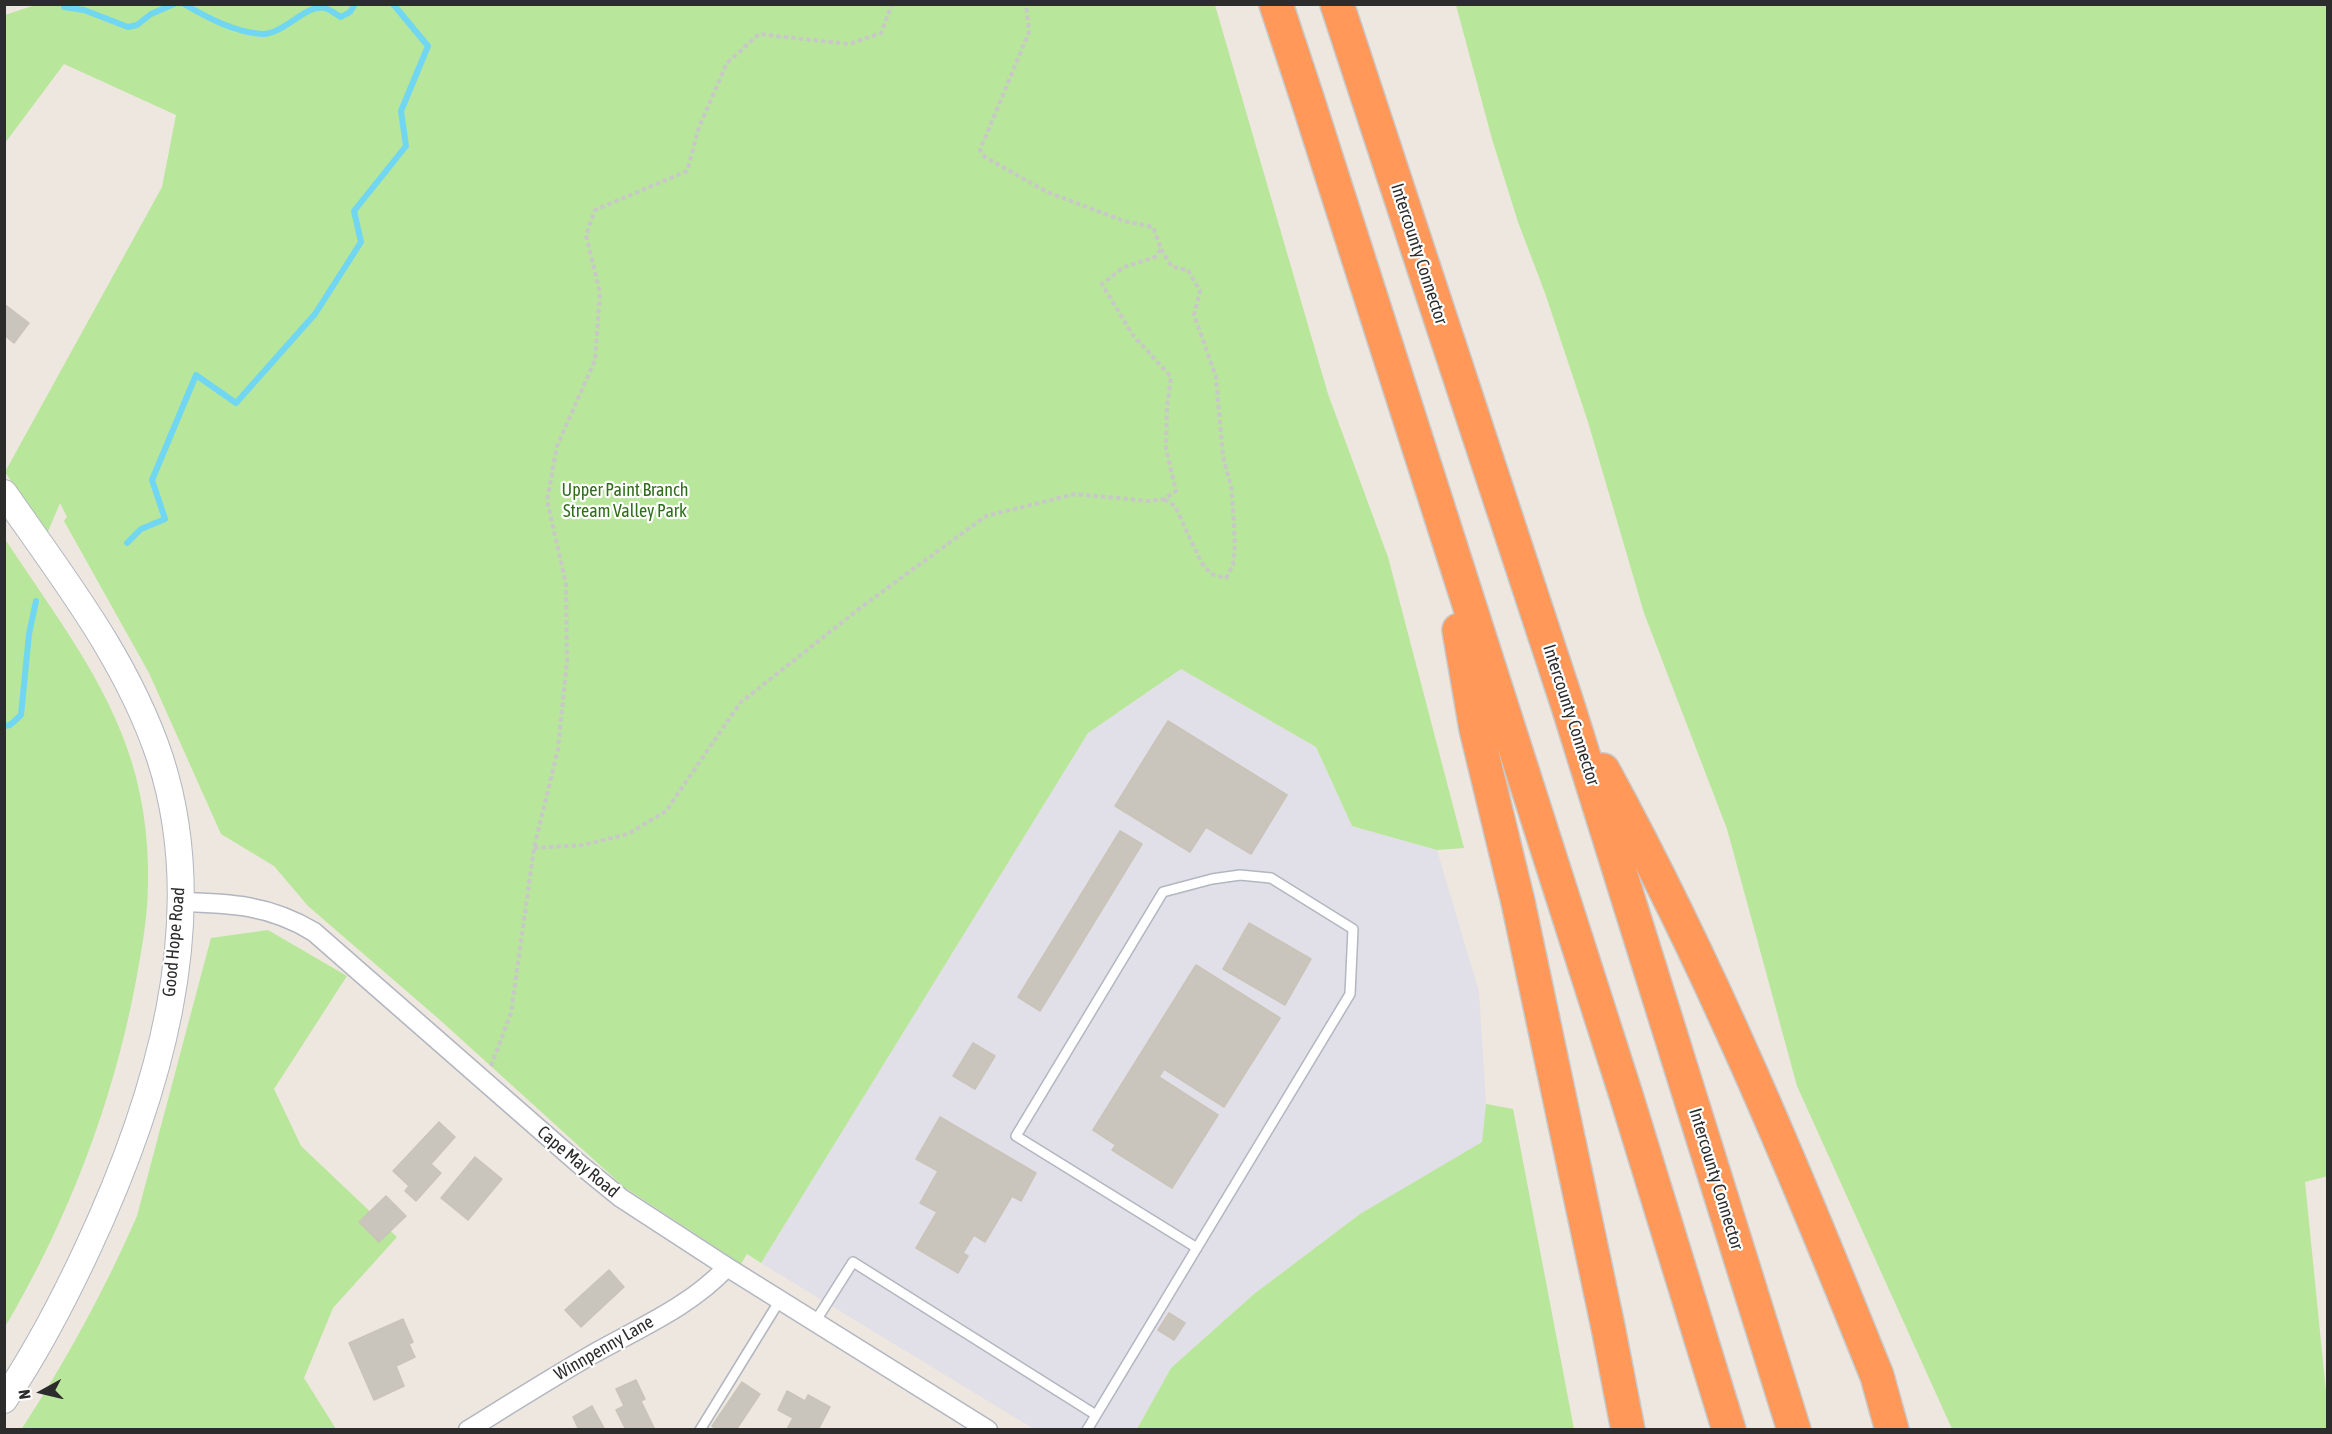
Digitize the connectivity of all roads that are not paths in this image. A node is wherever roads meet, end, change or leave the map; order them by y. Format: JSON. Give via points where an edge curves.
{"nodes":[{"id":1,"x":1276,"y":4,"type":"edge"},
{"id":2,"x":1337,"y":4,"type":"edge"},
{"id":3,"x":4,"y":494,"type":"edge"},
{"id":4,"x":1441,"y":518,"type":"junction"},
{"id":5,"x":1568,"y":706,"type":"junction"},
{"id":6,"x":180,"y":902,"type":"junction"},
{"id":7,"x":1197,"y":1248,"type":"junction"},
{"id":8,"x":727,"y":1267,"type":"junction"},
{"id":9,"x":780,"y":1300,"type":"junction"},
{"id":10,"x":815,"y":1322,"type":"junction"},
{"id":11,"x":4,"y":1400,"type":"edge"},
{"id":12,"x":1096,"y":1415,"type":"junction"},
{"id":13,"x":474,"y":1428,"type":"edge"},
{"id":14,"x":700,"y":1430,"type":"edge"},
{"id":15,"x":988,"y":1430,"type":"edge"},
{"id":16,"x":1087,"y":1430,"type":"edge"},
{"id":17,"x":1628,"y":1430,"type":"edge"},
{"id":18,"x":1729,"y":1430,"type":"edge"},
{"id":19,"x":1794,"y":1430,"type":"edge"},
{"id":20,"x":1892,"y":1430,"type":"edge"}],
"edges":[{"from":1,"to":4,"type":"highway"},
{"from":2,"to":5,"type":"highway","name":"Intercounty Connector"},
{"from":3,"to":6,"type":"street","name":"Good Hope Road","via":[[87,610],[141,709],[160,758],[172,807],[180,861]]},
{"from":4,"to":17,"type":"highway","via":[[1476,729],[1518,902]]},
{"from":4,"to":18,"type":"highway"},
{"from":5,"to":19,"type":"highway","name":"Intercounty Connector"},
{"from":5,"to":20,"type":"highway","via":[[1648,852],[1735,1039],[1877,1376]]},
{"from":6,"to":8,"type":"street","name":"Cape May Road","via":[[247,907],[298,922],[346,958],[621,1198]]},
{"from":6,"to":11,"type":"street","name":"Good Hope Road","via":[[168,1014],[126,1158],[57,1311]]},
{"from":7,"to":7,"type":"lane","via":[[1016,1136],[1163,892],[1240,875],[1271,878],[1353,929],[1350,994]]},
{"from":7,"to":12,"type":"lane"},
{"from":8,"to":9,"type":"street","name":"Cape May Road"},
{"from":8,"to":13,"type":"street","name":"Winnpenny Lane","via":[[684,1303],[562,1372]]},
{"from":9,"to":10,"type":"street","name":"Cape May Road"},
{"from":9,"to":14,"type":"lane"},
{"from":10,"to":12,"type":"lane","via":[[854,1262]]},
{"from":10,"to":15,"type":"street","name":"Cape May Road"},
{"from":12,"to":16,"type":"lane"}]}
